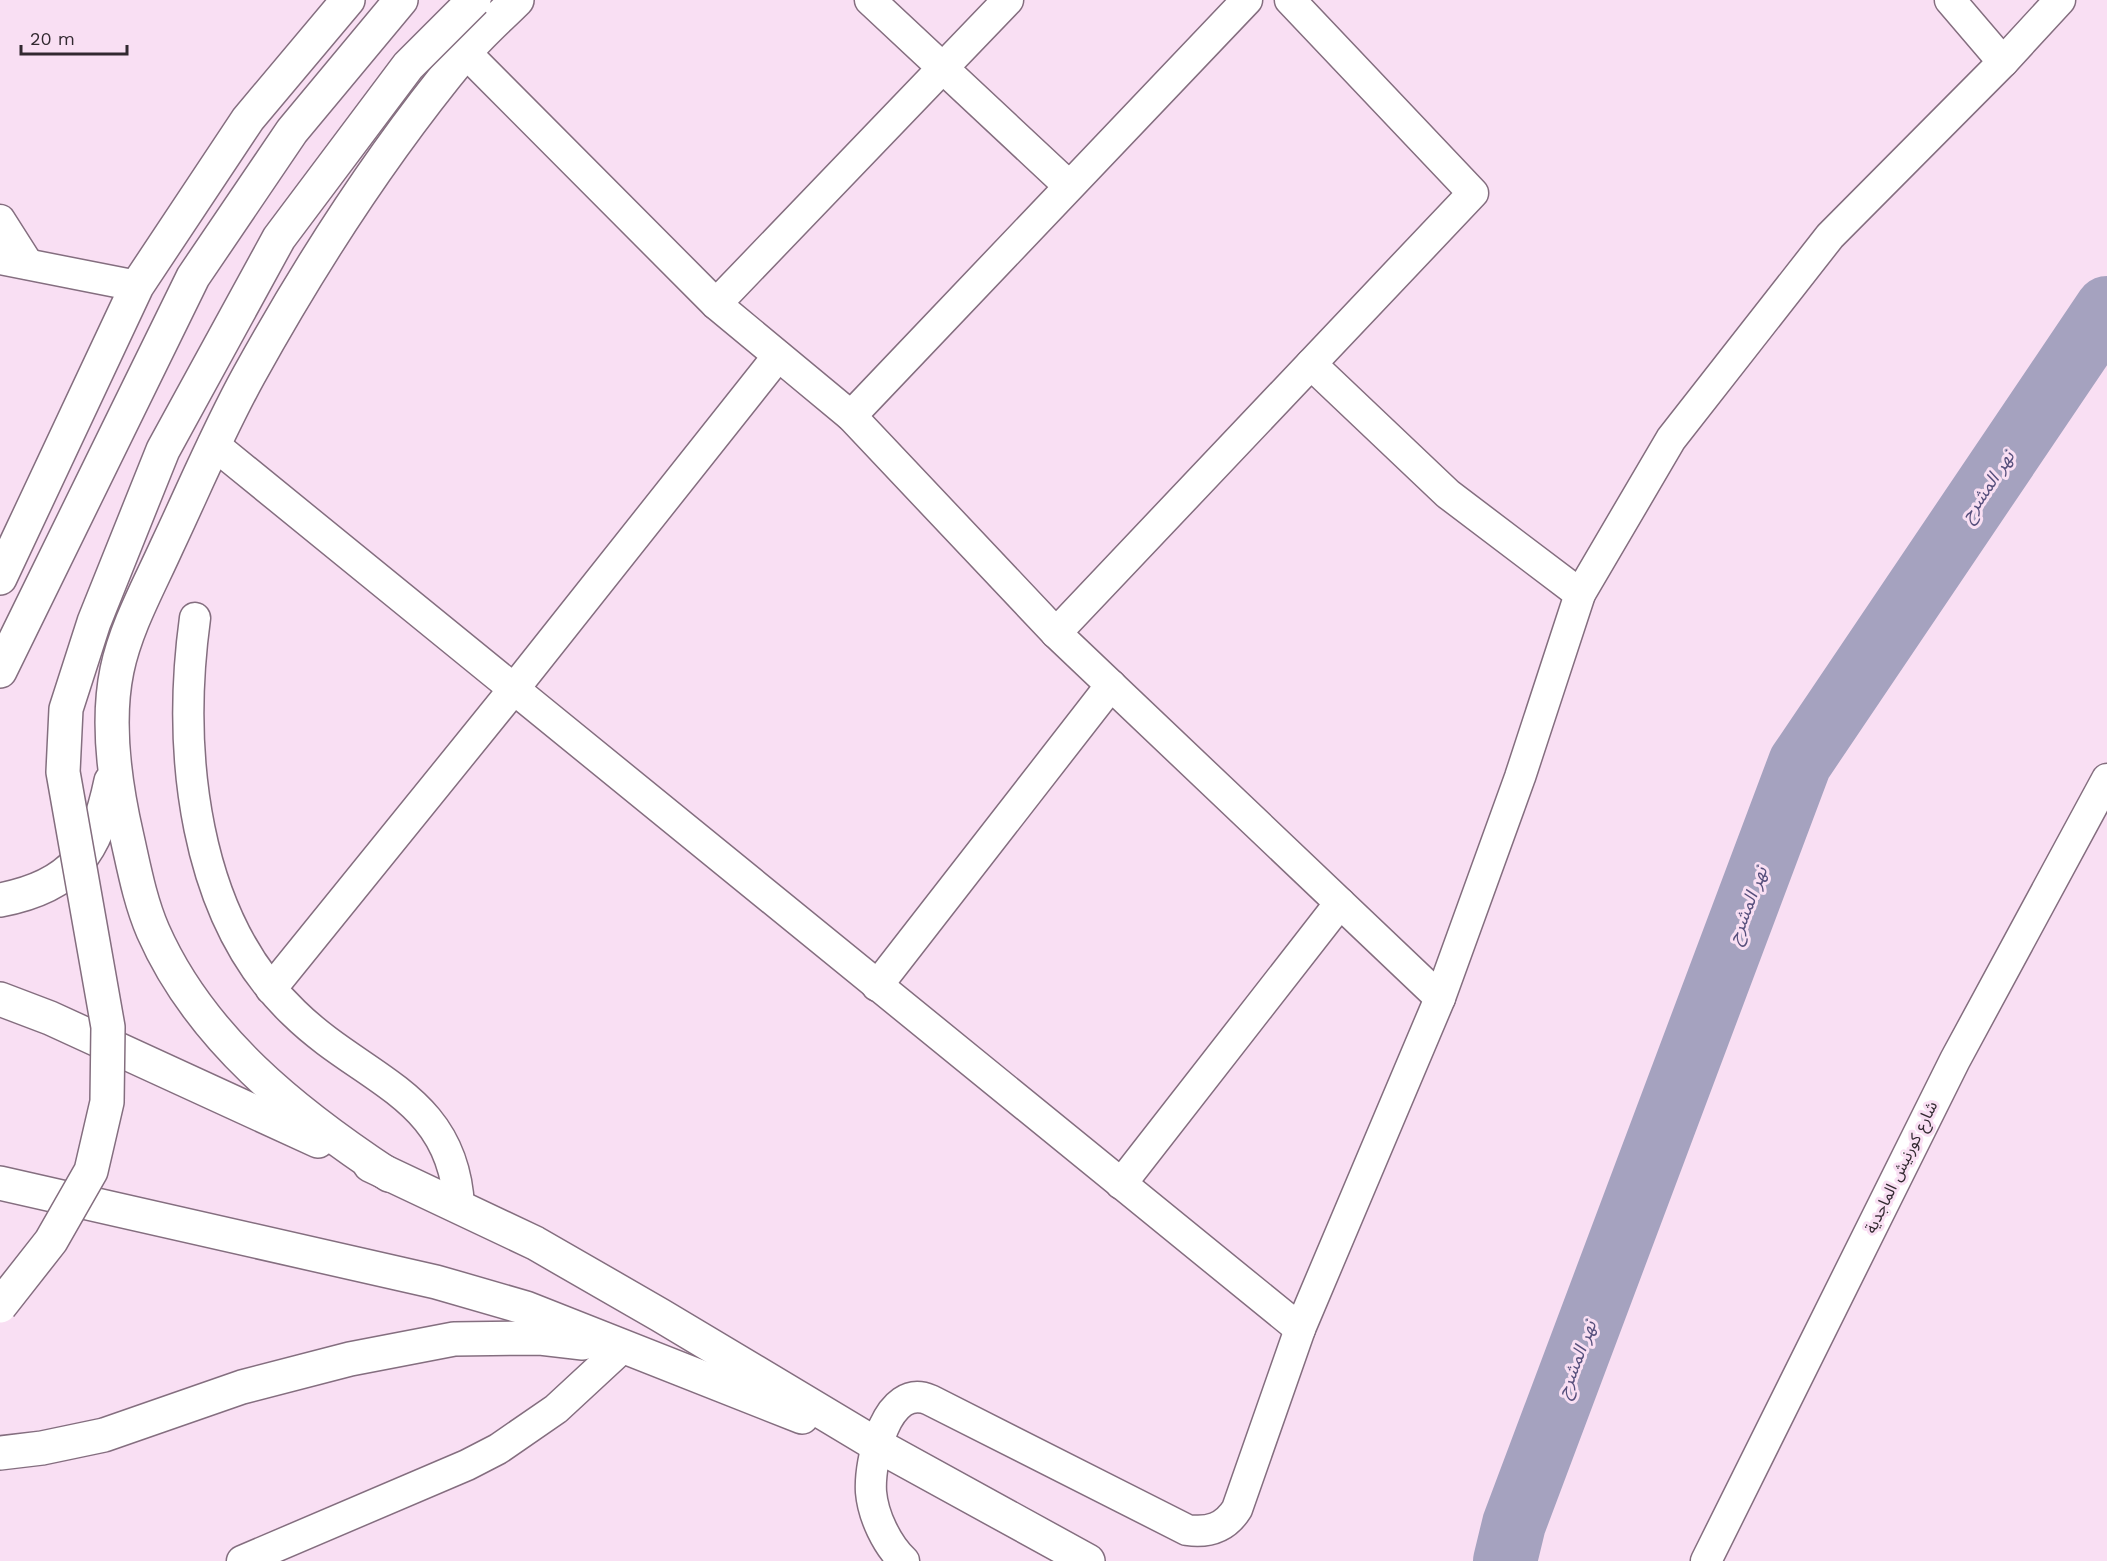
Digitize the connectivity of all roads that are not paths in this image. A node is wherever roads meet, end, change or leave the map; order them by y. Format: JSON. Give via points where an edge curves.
{"nodes":[{"id":1,"x":348,"y":0,"type":"edge"},
{"id":2,"x":401,"y":0,"type":"edge"},
{"id":3,"x":474,"y":0,"type":"edge"},
{"id":4,"x":517,"y":0,"type":"edge"},
{"id":5,"x":870,"y":0,"type":"edge"},
{"id":6,"x":1008,"y":0,"type":"edge"},
{"id":7,"x":1247,"y":0,"type":"edge"},
{"id":8,"x":1290,"y":0,"type":"edge"},
{"id":9,"x":1950,"y":0,"type":"edge"},
{"id":10,"x":2060,"y":0,"type":"edge"},
{"id":11,"x":465,"y":52,"type":"junction"},
{"id":12,"x":2003,"y":62,"type":"junction"},
{"id":13,"x":943,"y":68,"type":"junction"},
{"id":14,"x":1069,"y":186,"type":"junction"},
{"id":15,"x":0,"y":220,"type":"edge"},
{"id":16,"x":14,"y":261,"type":"edge"},
{"id":17,"x":137,"y":285,"type":"junction"},
{"id":18,"x":716,"y":304,"type":"junction"},
{"id":19,"x":778,"y":356,"type":"junction"},
{"id":20,"x":1311,"y":364,"type":"junction"},
{"id":21,"x":851,"y":416,"type":"junction"},
{"id":22,"x":213,"y":444,"type":"junction"},
{"id":23,"x":0,"y":578,"type":"edge"},
{"id":24,"x":1580,"y":594,"type":"junction"},
{"id":25,"x":195,"y":618,"type":"dead end"},
{"id":26,"x":1056,"y":633,"type":"junction"},
{"id":27,"x":0,"y":671,"type":"edge"},
{"id":28,"x":1111,"y":685,"type":"junction"},
{"id":29,"x":513,"y":690,"type":"junction"},
{"id":30,"x":116,"y":761,"type":"junction"},
{"id":31,"x":2107,"y":779,"type":"edge"},
{"id":32,"x":0,"y":900,"type":"edge"},
{"id":33,"x":1340,"y":903,"type":"junction"},
{"id":34,"x":877,"y":986,"type":"junction"},
{"id":35,"x":271,"y":989,"type":"junction"},
{"id":36,"x":1440,"y":998,"type":"junction"},
{"id":37,"x":0,"y":999,"type":"edge"},
{"id":38,"x":0,"y":1009,"type":"edge"},
{"id":39,"x":50,"y":1018,"type":"junction"},
{"id":40,"x":389,"y":1174,"type":"junction"},
{"id":41,"x":0,"y":1183,"type":"edge"},
{"id":42,"x":1121,"y":1184,"type":"junction"},
{"id":43,"x":459,"y":1207,"type":"junction"},
{"id":44,"x":0,"y":1306,"type":"edge"},
{"id":45,"x":1300,"y":1329,"type":"junction"},
{"id":46,"x":623,"y":1347,"type":"junction"},
{"id":47,"x":877,"y":1445,"type":"junction"},
{"id":48,"x":0,"y":1453,"type":"edge"},
{"id":49,"x":242,"y":1561,"type":"edge"},
{"id":50,"x":904,"y":1561,"type":"edge"},
{"id":51,"x":1088,"y":1561,"type":"edge"},
{"id":52,"x":1706,"y":1561,"type":"edge"}],
"edges":[{"from":1,"to":17,"type":"main road","via":[[248,119]]},
{"from":2,"to":27,"type":"main road","via":[[292,131],[193,277]]},
{"from":3,"to":44,"type":"main road","bridge":true,"via":[[408,66],[279,238],[163,450],[94,622],[66,709],[63,772],[108,1027],[106,1102],[91,1171],[51,1241]]},
{"from":4,"to":11,"type":"main road"},
{"from":5,"to":13,"type":"street"},
{"from":6,"to":13,"type":"street"},
{"from":7,"to":14,"type":"street"},
{"from":8,"to":20,"type":"street","via":[[1473,193]]},
{"from":9,"to":12,"type":"street"},
{"from":10,"to":12,"type":"street"},
{"from":11,"to":18,"type":"street"},
{"from":11,"to":22,"type":"main road","via":[[345,213],[281,317]]},
{"from":12,"to":24,"type":"street","via":[[1830,236],[1671,439]]},
{"from":13,"to":14,"type":"street"},
{"from":13,"to":18,"type":"street"},
{"from":14,"to":21,"type":"street"},
{"from":15,"to":16,"type":"street"},
{"from":16,"to":17,"type":"street"},
{"from":17,"to":23,"type":"main road"},
{"from":18,"to":19,"type":"street"},
{"from":19,"to":21,"type":"street"},
{"from":19,"to":29,"type":"street"},
{"from":20,"to":24,"type":"street","via":[[1448,494]]},
{"from":20,"to":26,"type":"street"},
{"from":21,"to":26,"type":"street"},
{"from":22,"to":29,"type":"street"},
{"from":22,"to":30,"type":"main road","via":[[120,659],[113,696]]},
{"from":24,"to":36,"type":"street","via":[[1520,777]]},
{"from":25,"to":35,"type":"street","via":[[187,708],[195,798],[222,904],[235,934]]},
{"from":26,"to":28,"type":"street"},
{"from":28,"to":33,"type":"street"},
{"from":28,"to":34,"type":"street"},
{"from":29,"to":34,"type":"street"},
{"from":29,"to":35,"type":"street"},
{"from":30,"to":32,"type":"main road","via":[[104,815],[86,853],[60,879],[31,894]]},
{"from":30,"to":40,"type":"main road","via":[[119,802],[139,890],[152,928],[191,998],[217,1032],[289,1102],[329,1135]]},
{"from":31,"to":52,"type":"street","name":"شارع كورنيش الماجدية","via":[[1954,1060]]},
{"from":33,"to":36,"type":"street"},
{"from":33,"to":42,"type":"street"},
{"from":34,"to":42,"type":"street"},
{"from":35,"to":43,"type":"street","via":[[317,1035],[422,1111],[447,1146],[454,1166]]},
{"from":36,"to":45,"type":"street"},
{"from":37,"to":39,"type":"main road"},
{"from":38,"to":39,"type":"main road","via":[[22,1009]]},
{"from":39,"to":40,"type":"main road"},
{"from":40,"to":43,"type":"main road"},
{"from":41,"to":46,"type":"main road","via":[[436,1282],[526,1308]]},
{"from":42,"to":45,"type":"street"},
{"from":43,"to":47,"type":"main road","via":[[554,1254]]},
{"from":45,"to":47,"type":"street","via":[[1237,1509],[1232,1518],[1214,1530],[1187,1530],[921,1397],[913,1396],[897,1404]]},
{"from":46,"to":47,"type":"main road"},
{"from":46,"to":48,"type":"main road","via":[[540,1338],[454,1339],[350,1359],[242,1387],[104,1435]]},
{"from":46,"to":49,"type":"street","via":[[556,1409],[498,1449]]},
{"from":47,"to":50,"type":"street","via":[[871,1485],[876,1517]]},
{"from":47,"to":51,"type":"main road"}]}
